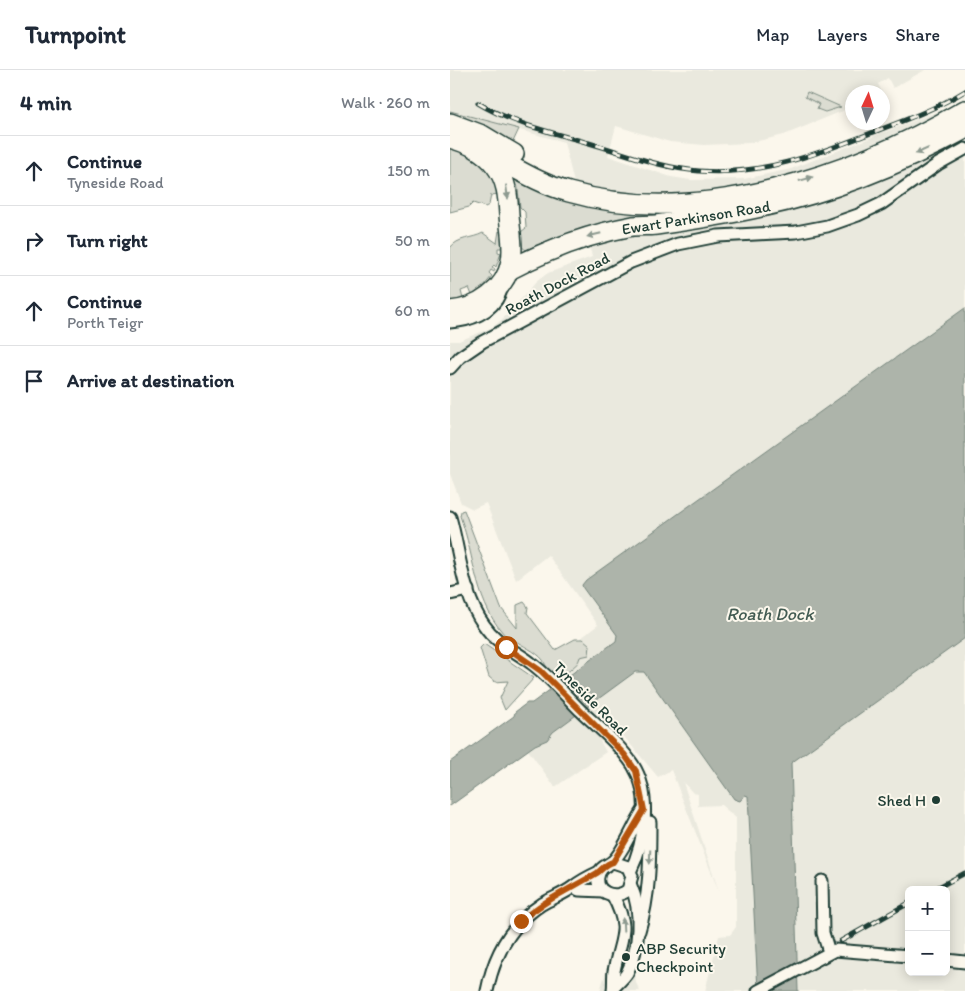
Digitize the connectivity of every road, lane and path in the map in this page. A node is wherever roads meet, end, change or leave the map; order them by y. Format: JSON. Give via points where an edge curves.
{"nodes":[{"id":1,"x":965,"y":110,"type":"edge"},
{"id":2,"x":450,"y":123,"type":"edge"},
{"id":3,"x":965,"y":128,"type":"edge"},
{"id":4,"x":450,"y":138,"type":"edge"},
{"id":5,"x":477,"y":148,"type":"junction"},
{"id":6,"x":965,"y":149,"type":"edge"},
{"id":7,"x":760,"y":199,"type":"junction"},
{"id":8,"x":641,"y":203,"type":"junction"},
{"id":9,"x":506,"y":275,"type":"junction"},
{"id":10,"x":450,"y":311,"type":"edge"},
{"id":11,"x":450,"y":322,"type":"edge"},
{"id":12,"x":450,"y":368,"type":"edge"},
{"id":13,"x":450,"y":517,"type":"edge"},
{"id":14,"x":468,"y":590,"type":"junction"},
{"id":15,"x":450,"y":594,"type":"edge"},
{"id":16,"x":644,"y":810,"type":"junction"},
{"id":17,"x":613,"y":862,"type":"junction"},
{"id":18,"x":599,"y":872,"type":"junction"},
{"id":19,"x":630,"y":872,"type":"junction"},
{"id":20,"x":822,"y":882,"type":"dead end"},
{"id":21,"x":631,"y":886,"type":"junction"},
{"id":22,"x":574,"y":887,"type":"junction"},
{"id":23,"x":608,"y":894,"type":"junction"},
{"id":24,"x":639,"y":931,"type":"junction"},
{"id":25,"x":829,"y":952,"type":"junction"},
{"id":26,"x":905,"y":956,"type":"edge"},
{"id":27,"x":950,"y":960,"type":"edge"},
{"id":28,"x":965,"y":962,"type":"edge"},
{"id":29,"x":613,"y":989,"type":"edge"},
{"id":30,"x":487,"y":991,"type":"edge"},
{"id":31,"x":758,"y":991,"type":"edge"}],
"edges":[{"from":7,"to":1,"type":"main road","name":"Ewart Parkinson Road","one_way":true,"via":[[858,162]]},
{"from":2,"to":8,"type":"main road","via":[[482,134],[562,179]]},
{"from":3,"to":7,"type":"main road","name":"Ewart Parkinson Road","one_way":true,"via":[[930,148],[857,179]]},
{"from":4,"to":5,"type":"main road"},
{"from":5,"to":8,"type":"main road","name":"Ewart Parkinson Road","via":[[530,177],[567,192],[617,203]]},
{"from":5,"to":9,"type":"main road","one_way":true,"via":[[496,166],[505,182],[512,246]]},
{"from":6,"to":12,"type":"street","name":"Roath Dock Road","via":[[872,209],[832,225],[781,234],[701,238],[631,262],[482,342]]},
{"from":7,"to":8,"type":"main road","name":"Ewart Parkinson Road"},
{"from":7,"to":9,"type":"main road","name":"Ewart Parkinson Road","one_way":true,"via":[[673,223],[635,226],[592,235],[550,249]]},
{"from":9,"to":10,"type":"main road","name":"Ewart Parkinson Road","via":[[484,300],[468,308]]},
{"from":9,"to":11,"type":"street","via":[[498,298],[488,309],[467,320]]},
{"from":13,"to":14,"type":"street","name":"Tyneside Road"},
{"from":14,"to":15,"type":"street"},
{"from":14,"to":16,"type":"street","name":"Tyneside Road","via":[[476,612],[490,633],[530,662],[624,754],[636,771]]},
{"from":16,"to":17,"type":"street"},
{"from":16,"to":19,"type":"street","via":[[641,843]]},
{"from":16,"to":24,"type":"street","one_way":true,"via":[[650,821],[649,861]]},
{"from":17,"to":18,"type":"street"},
{"from":17,"to":19,"type":"street","via":[[623,864]]},
{"from":18,"to":22,"type":"street","via":[[577,882]]},
{"from":18,"to":23,"type":"street","via":[[598,880]]},
{"from":19,"to":21,"type":"street"},
{"from":20,"to":25,"type":"street","via":[[823,933]]},
{"from":21,"to":23,"type":"street","via":[[623,894]]},
{"from":21,"to":24,"type":"street"},
{"from":22,"to":23,"type":"street"},
{"from":22,"to":30,"type":"street","via":[[537,908],[515,928],[495,961]]},
{"from":29,"to":23,"type":"street","one_way":true,"via":[[624,920]]},
{"from":24,"to":29,"type":"street","via":[[627,974]]},
{"from":25,"to":26,"type":"street","via":[[841,948]]},
{"from":25,"to":31,"type":"street"},
{"from":27,"to":28,"type":"street"}]}
